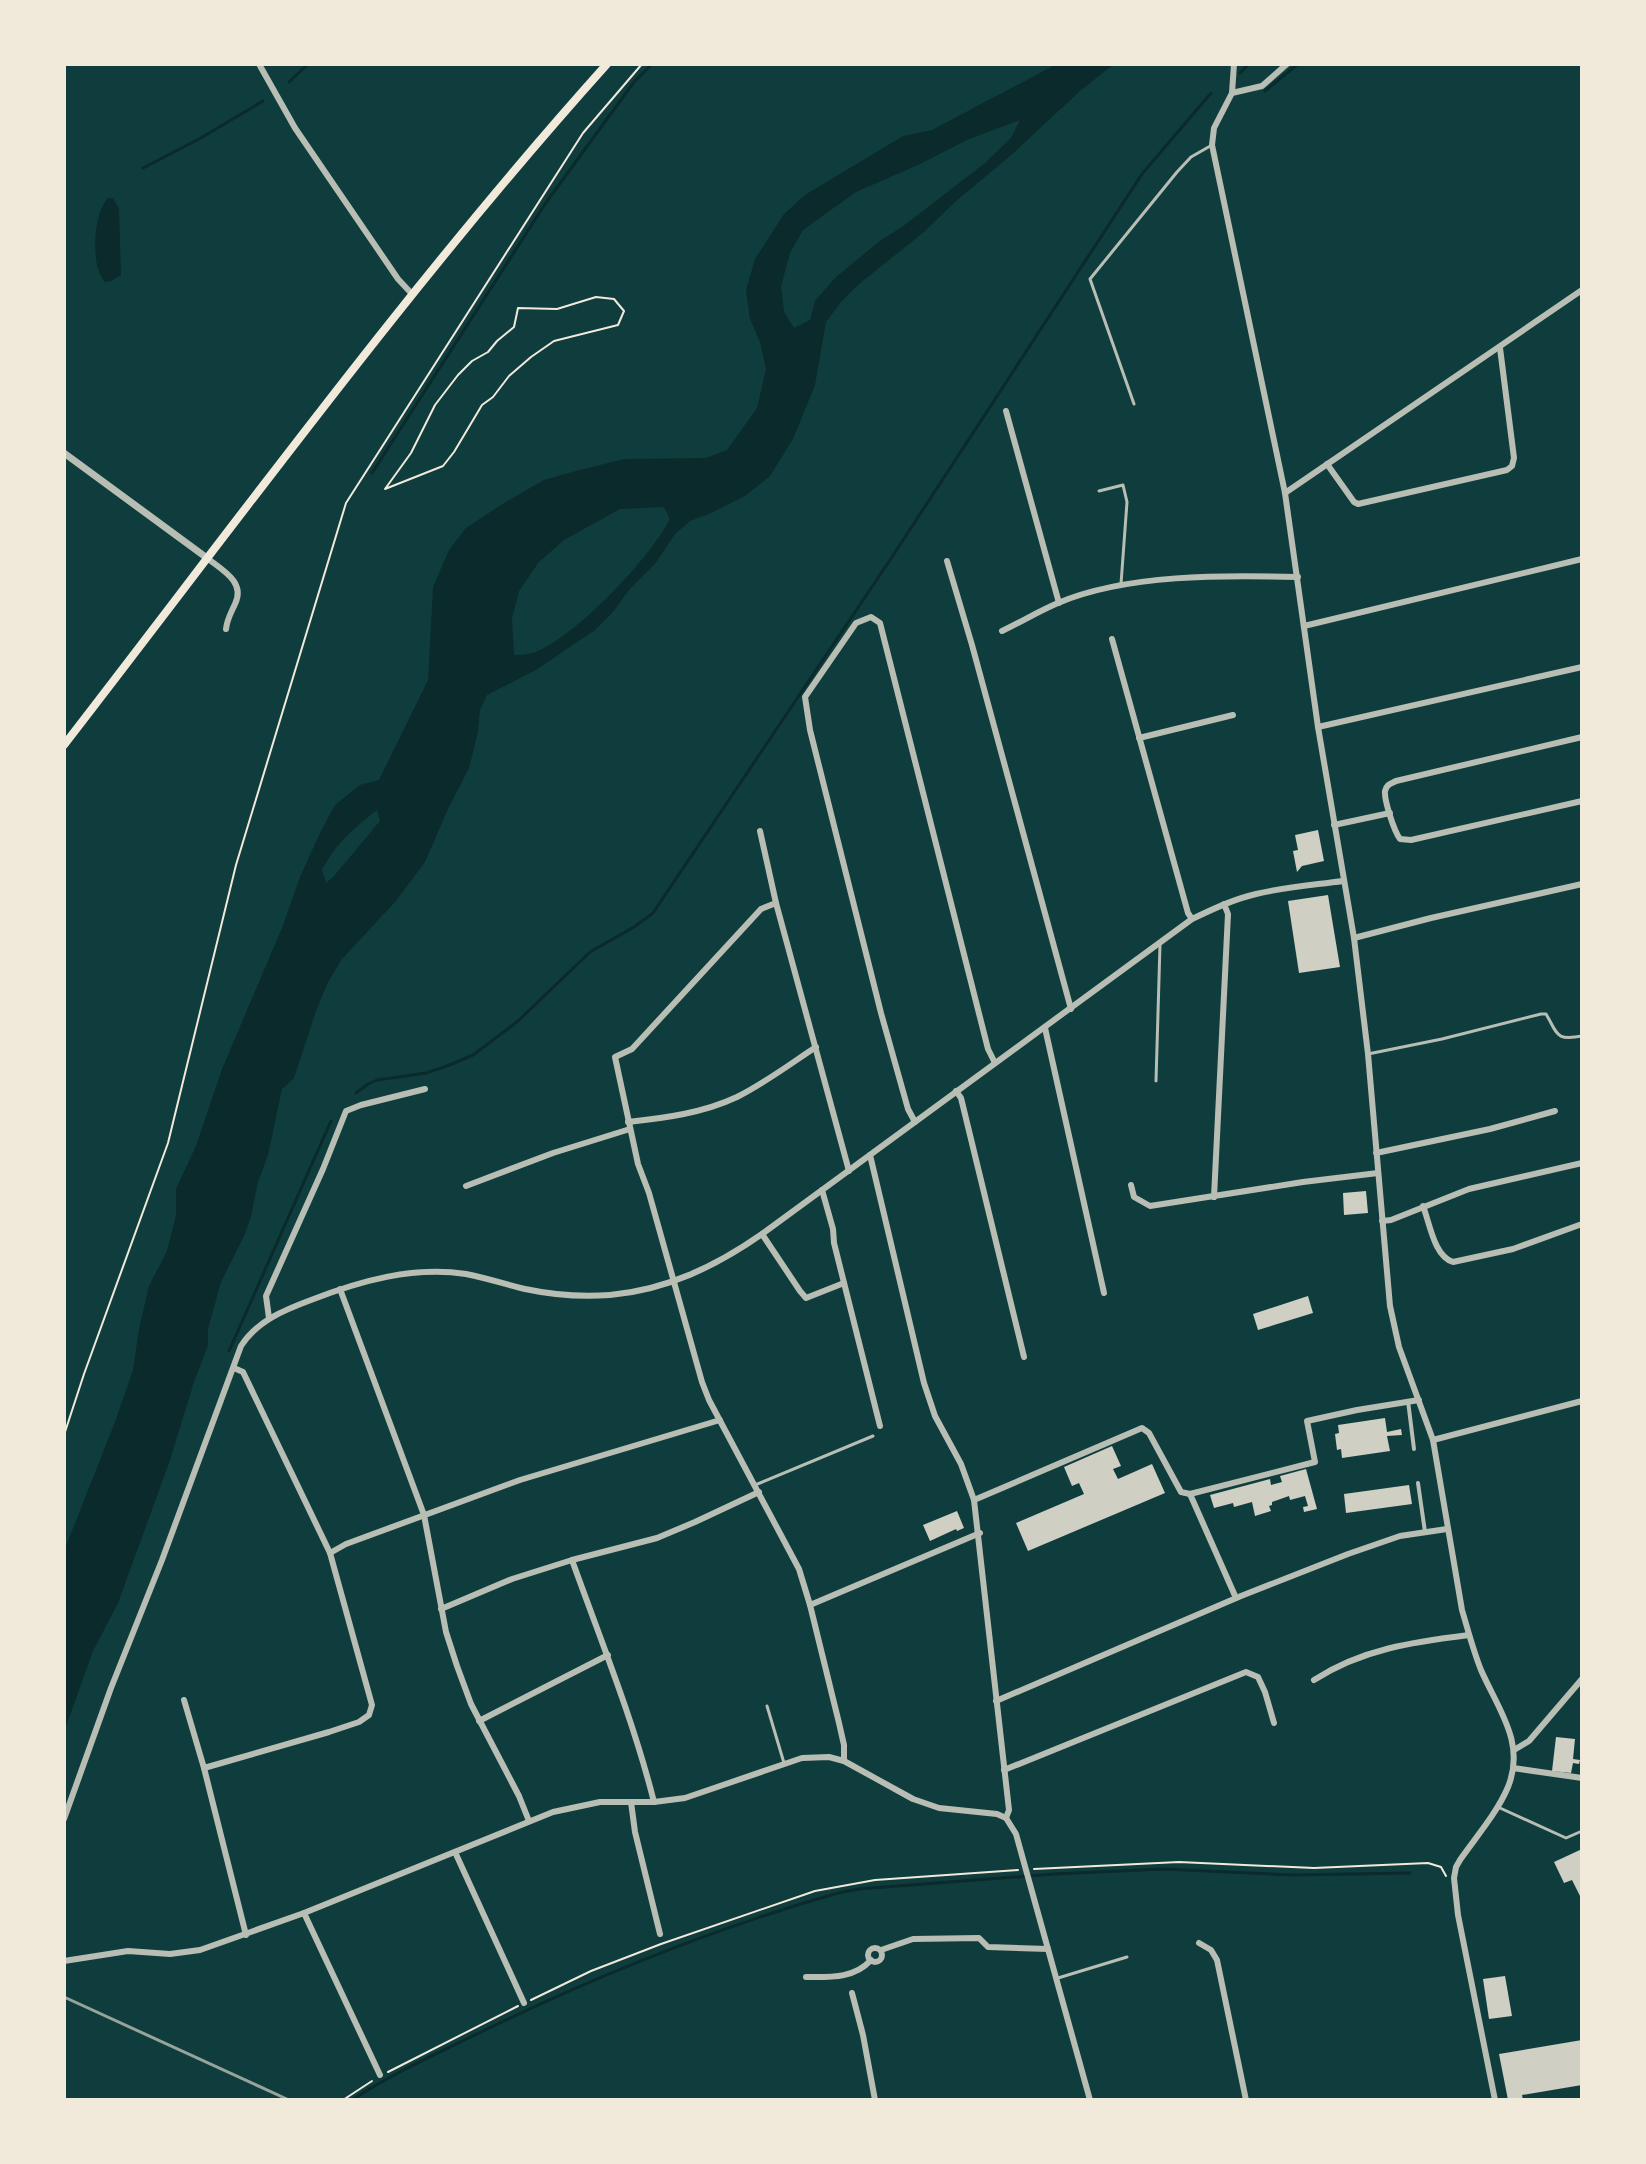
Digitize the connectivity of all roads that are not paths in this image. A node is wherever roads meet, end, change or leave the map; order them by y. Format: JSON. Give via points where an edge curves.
{"nodes":[{"id":1,"x":259,"y":64,"type":"edge"},
{"id":2,"x":607,"y":64,"type":"edge"},
{"id":3,"x":1234,"y":64,"type":"edge"},
{"id":4,"x":1287,"y":64,"type":"edge"},
{"id":5,"x":1232,"y":93,"type":"junction"},
{"id":6,"x":1212,"y":145,"type":"junction"},
{"id":7,"x":1582,"y":290,"type":"edge"},
{"id":8,"x":412,"y":294,"type":"junction"},
{"id":9,"x":1500,"y":348,"type":"junction"},
{"id":10,"x":1134,"y":404,"type":"dead end"},
{"id":11,"x":1006,"y":411,"type":"dead end"},
{"id":12,"x":64,"y":453,"type":"edge"},
{"id":13,"x":1327,"y":464,"type":"junction"},
{"id":14,"x":1099,"y":491,"type":"dead end"},
{"id":15,"x":1285,"y":493,"type":"junction"},
{"id":16,"x":207,"y":558,"type":"junction"},
{"id":17,"x":1582,"y":559,"type":"edge"},
{"id":18,"x":947,"y":561,"type":"dead end"},
{"id":19,"x":1298,"y":577,"type":"junction"},
{"id":20,"x":1120,"y":586,"type":"junction"},
{"id":21,"x":1059,"y":603,"type":"junction"},
{"id":22,"x":1304,"y":626,"type":"junction"},
{"id":23,"x":226,"y":629,"type":"dead end"},
{"id":24,"x":1002,"y":631,"type":"dead end"},
{"id":25,"x":1112,"y":639,"type":"dead end"},
{"id":26,"x":1582,"y":667,"type":"edge"},
{"id":27,"x":1233,"y":715,"type":"dead end"},
{"id":28,"x":1318,"y":727,"type":"junction"},
{"id":29,"x":1582,"y":737,"type":"edge"},
{"id":30,"x":1139,"y":738,"type":"junction"},
{"id":31,"x":64,"y":745,"type":"edge"},
{"id":32,"x":1582,"y":801,"type":"edge"},
{"id":33,"x":1390,"y":813,"type":"junction"},
{"id":34,"x":1334,"y":825,"type":"junction"},
{"id":35,"x":760,"y":831,"type":"dead end"},
{"id":36,"x":1343,"y":881,"type":"junction"},
{"id":37,"x":1582,"y":884,"type":"edge"},
{"id":38,"x":776,"y":903,"type":"junction"},
{"id":39,"x":1224,"y":904,"type":"junction"},
{"id":40,"x":1192,"y":919,"type":"junction"},
{"id":41,"x":1354,"y":938,"type":"junction"},
{"id":42,"x":1160,"y":941,"type":"junction"},
{"id":43,"x":1071,"y":1009,"type":"junction"},
{"id":44,"x":1045,"y":1028,"type":"junction"},
{"id":45,"x":1582,"y":1036,"type":"edge"},
{"id":46,"x":816,"y":1047,"type":"junction"},
{"id":47,"x":1368,"y":1054,"type":"junction"},
{"id":48,"x":995,"y":1063,"type":"junction"},
{"id":49,"x":1156,"y":1081,"type":"dead end"},
{"id":50,"x":425,"y":1089,"type":"dead end"},
{"id":51,"x":956,"y":1091,"type":"junction"},
{"id":52,"x":1555,"y":1111,"type":"dead end"},
{"id":53,"x":915,"y":1122,"type":"junction"},
{"id":54,"x":629,"y":1125,"type":"junction"},
{"id":55,"x":1376,"y":1153,"type":"junction"},
{"id":56,"x":870,"y":1155,"type":"junction"},
{"id":57,"x":1582,"y":1163,"type":"edge"},
{"id":58,"x":849,"y":1171,"type":"junction"},
{"id":59,"x":1378,"y":1173,"type":"junction"},
{"id":60,"x":1131,"y":1185,"type":"dead end"},
{"id":61,"x":466,"y":1186,"type":"dead end"},
{"id":62,"x":822,"y":1190,"type":"junction"},
{"id":63,"x":1214,"y":1197,"type":"junction"},
{"id":64,"x":1423,"y":1206,"type":"junction"},
{"id":65,"x":1382,"y":1221,"type":"junction"},
{"id":66,"x":1582,"y":1224,"type":"edge"},
{"id":67,"x":762,"y":1234,"type":"junction"},
{"id":68,"x":673,"y":1283,"type":"junction"},
{"id":69,"x":844,"y":1283,"type":"junction"},
{"id":70,"x":340,"y":1289,"type":"junction"},
{"id":71,"x":1104,"y":1293,"type":"dead end"},
{"id":72,"x":269,"y":1318,"type":"junction"},
{"id":73,"x":1024,"y":1357,"type":"dead end"},
{"id":74,"x":234,"y":1368,"type":"junction"},
{"id":75,"x":1419,"y":1400,"type":"junction"},
{"id":76,"x":1408,"y":1401,"type":"junction"},
{"id":77,"x":1582,"y":1401,"type":"edge"},
{"id":78,"x":720,"y":1420,"type":"junction"},
{"id":79,"x":880,"y":1426,"type":"dead end"},
{"id":80,"x":873,"y":1436,"type":"dead end"},
{"id":81,"x":1433,"y":1440,"type":"junction"},
{"id":82,"x":1414,"y":1449,"type":"dead end"},
{"id":83,"x":1418,"y":1483,"type":"dead end"},
{"id":84,"x":757,"y":1489,"type":"junction"},
{"id":85,"x":1190,"y":1494,"type":"junction"},
{"id":86,"x":974,"y":1500,"type":"junction"},
{"id":87,"x":424,"y":1515,"type":"junction"},
{"id":88,"x":1447,"y":1529,"type":"junction"},
{"id":89,"x":1425,"y":1532,"type":"junction"},
{"id":90,"x":980,"y":1533,"type":"junction"},
{"id":91,"x":330,"y":1553,"type":"junction"},
{"id":92,"x":572,"y":1560,"type":"junction"},
{"id":93,"x":1236,"y":1598,"type":"junction"},
{"id":94,"x":810,"y":1605,"type":"junction"},
{"id":95,"x":441,"y":1609,"type":"junction"},
{"id":96,"x":1469,"y":1635,"type":"junction"},
{"id":97,"x":608,"y":1655,"type":"junction"},
{"id":98,"x":1582,"y":1679,"type":"edge"},
{"id":99,"x":1314,"y":1680,"type":"dead end"},
{"id":100,"x":184,"y":1700,"type":"dead end"},
{"id":101,"x":996,"y":1701,"type":"junction"},
{"id":102,"x":767,"y":1706,"type":"dead end"},
{"id":103,"x":479,"y":1721,"type":"junction"},
{"id":104,"x":1274,"y":1723,"type":"dead end"},
{"id":105,"x":1514,"y":1750,"type":"junction"},
{"id":106,"x":844,"y":1761,"type":"junction"},
{"id":107,"x":784,"y":1763,"type":"junction"},
{"id":108,"x":204,"y":1768,"type":"junction"},
{"id":109,"x":1513,"y":1768,"type":"junction"},
{"id":110,"x":1004,"y":1770,"type":"junction"},
{"id":111,"x":1582,"y":1778,"type":"edge"},
{"id":112,"x":631,"y":1802,"type":"junction"},
{"id":113,"x":654,"y":1802,"type":"junction"},
{"id":114,"x":1496,"y":1807,"type":"junction"},
{"id":115,"x":1006,"y":1818,"type":"junction"},
{"id":116,"x":64,"y":1819,"type":"edge"},
{"id":117,"x":529,"y":1821,"type":"junction"},
{"id":118,"x":1582,"y":1831,"type":"edge"},
{"id":119,"x":455,"y":1852,"type":"junction"},
{"id":120,"x":304,"y":1913,"type":"junction"},
{"id":121,"x":660,"y":1934,"type":"dead end"},
{"id":122,"x":246,"y":1935,"type":"junction"},
{"id":123,"x":1199,"y":1943,"type":"dead end"},
{"id":124,"x":1048,"y":1949,"type":"junction"},
{"id":125,"x":1127,"y":1957,"type":"dead end"},
{"id":126,"x":64,"y":1961,"type":"edge"},
{"id":127,"x":806,"y":1977,"type":"dead end"},
{"id":128,"x":1056,"y":1979,"type":"junction"},
{"id":129,"x":852,"y":1993,"type":"dead end"},
{"id":130,"x":524,"y":2003,"type":"road end"},
{"id":131,"x":380,"y":2075,"type":"road end"},
{"id":132,"x":875,"y":2100,"type":"edge"},
{"id":133,"x":1090,"y":2100,"type":"edge"},
{"id":134,"x":1246,"y":2100,"type":"edge"},
{"id":135,"x":1495,"y":2100,"type":"edge"}],
"edges":[{"from":1,"to":8,"type":"street","via":[[295,128]]},
{"from":2,"to":8,"type":"main road"},
{"from":3,"to":5,"type":"street"},
{"from":4,"to":5,"type":"street","via":[[1262,86]]},
{"from":5,"to":6,"type":"street","via":[[1214,128]]},
{"from":6,"to":10,"type":"lane","via":[[1177,172],[1090,279]]},
{"from":6,"to":15,"type":"street"},
{"from":7,"to":9,"type":"street"},
{"from":8,"to":16,"type":"main road"},
{"from":9,"to":13,"type":"street"},
{"from":9,"to":13,"type":"street","via":[[1514,458],[1507,470],[1358,504]]},
{"from":11,"to":21,"type":"street"},
{"from":12,"to":16,"type":"street"},
{"from":13,"to":15,"type":"street"},
{"from":14,"to":20,"type":"lane","via":[[1123,485],[1127,502]]},
{"from":15,"to":19,"type":"street"},
{"from":16,"to":23,"type":"street","via":[[239,588]]},
{"from":16,"to":31,"type":"main road"},
{"from":17,"to":22,"type":"street"},
{"from":18,"to":43,"type":"street"},
{"from":19,"to":20,"type":"street"},
{"from":19,"to":22,"type":"street"},
{"from":20,"to":21,"type":"street"},
{"from":21,"to":24,"type":"street"},
{"from":22,"to":28,"type":"street"},
{"from":25,"to":30,"type":"street"},
{"from":26,"to":28,"type":"street"},
{"from":27,"to":30,"type":"street"},
{"from":28,"to":34,"type":"street"},
{"from":29,"to":33,"type":"street","via":[[1396,781],[1385,791]]},
{"from":30,"to":40,"type":"street"},
{"from":32,"to":33,"type":"street","via":[[1411,840],[1400,839]]},
{"from":33,"to":34,"type":"street"},
{"from":34,"to":36,"type":"street"},
{"from":35,"to":38,"type":"street"},
{"from":36,"to":39,"type":"street"},
{"from":36,"to":41,"type":"street"},
{"from":37,"to":41,"type":"street"},
{"from":38,"to":46,"type":"street"},
{"from":38,"to":54,"type":"street","via":[[761,909],[632,1049],[615,1057]]},
{"from":39,"to":40,"type":"street"},
{"from":39,"to":63,"type":"street","via":[[1228,914]]},
{"from":40,"to":42,"type":"street"},
{"from":41,"to":47,"type":"street"},
{"from":42,"to":43,"type":"street"},
{"from":42,"to":49,"type":"lane"},
{"from":43,"to":44,"type":"street"},
{"from":44,"to":48,"type":"street"},
{"from":44,"to":71,"type":"street"},
{"from":45,"to":47,"type":"lane","via":[[1560,1038],[1541,1014]]},
{"from":46,"to":54,"type":"street","via":[[719,1104]]},
{"from":46,"to":58,"type":"street"},
{"from":47,"to":55,"type":"street"},
{"from":48,"to":51,"type":"street"},
{"from":48,"to":53,"type":"street","via":[[880,623],[871,617],[856,623],[805,697],[881,1013]]},
{"from":50,"to":72,"type":"street","via":[[346,1111],[266,1296]]},
{"from":51,"to":53,"type":"street"},
{"from":51,"to":73,"type":"street"},
{"from":52,"to":55,"type":"street"},
{"from":53,"to":56,"type":"street"},
{"from":54,"to":61,"type":"street"},
{"from":54,"to":68,"type":"street"},
{"from":55,"to":59,"type":"street"},
{"from":56,"to":58,"type":"street"},
{"from":56,"to":86,"type":"street","via":[[924,1383]]},
{"from":57,"to":64,"type":"street","via":[[1469,1189]]},
{"from":58,"to":62,"type":"street"},
{"from":59,"to":63,"type":"street"},
{"from":59,"to":65,"type":"street"},
{"from":60,"to":63,"type":"street","via":[[1134,1197],[1150,1206]]},
{"from":62,"to":67,"type":"street"},
{"from":62,"to":69,"type":"street"},
{"from":64,"to":65,"type":"street"},
{"from":64,"to":66,"type":"street","via":[[1440,1254],[1453,1262],[1513,1249]]},
{"from":65,"to":75,"type":"street","via":[[1390,1306]]},
{"from":67,"to":68,"type":"street","via":[[727,1258]]},
{"from":67,"to":69,"type":"street","via":[[806,1298]]},
{"from":68,"to":70,"type":"street","via":[[612,1295],[570,1295],[443,1272],[395,1275]]},
{"from":68,"to":78,"type":"street","via":[[702,1382]]},
{"from":69,"to":79,"type":"street"},
{"from":70,"to":72,"type":"street"},
{"from":70,"to":87,"type":"street"},
{"from":72,"to":74,"type":"street","via":[[246,1338]]},
{"from":74,"to":91,"type":"street","via":[[243,1372]]},
{"from":74,"to":116,"type":"street"},
{"from":75,"to":76,"type":"street"},
{"from":75,"to":81,"type":"street"},
{"from":76,"to":82,"type":"street"},
{"from":76,"to":85,"type":"street","via":[[1307,1421],[1315,1462]]},
{"from":77,"to":81,"type":"street"},
{"from":78,"to":84,"type":"street"},
{"from":78,"to":87,"type":"street"},
{"from":80,"to":84,"type":"lane"},
{"from":81,"to":88,"type":"street"},
{"from":83,"to":89,"type":"street"},
{"from":84,"to":92,"type":"street","via":[[657,1538]]},
{"from":84,"to":94,"type":"street","via":[[799,1569]]},
{"from":85,"to":86,"type":"street","via":[[1181,1492],[1142,1428]]},
{"from":85,"to":93,"type":"street"},
{"from":86,"to":90,"type":"street"},
{"from":87,"to":91,"type":"street"},
{"from":87,"to":95,"type":"street"},
{"from":88,"to":89,"type":"street"},
{"from":88,"to":96,"type":"street"},
{"from":89,"to":93,"type":"street","via":[[1380,1542]]},
{"from":90,"to":94,"type":"street"},
{"from":90,"to":101,"type":"street"},
{"from":91,"to":108,"type":"street","via":[[372,1705],[369,1715]]},
{"from":92,"to":95,"type":"street"},
{"from":92,"to":97,"type":"street"},
{"from":93,"to":101,"type":"street"},
{"from":94,"to":106,"type":"street"},
{"from":95,"to":103,"type":"street"},
{"from":96,"to":99,"type":"street","via":[[1392,1646],[1338,1665]]},
{"from":96,"to":105,"type":"street"},
{"from":97,"to":103,"type":"street"},
{"from":97,"to":113,"type":"street"},
{"from":98,"to":105,"type":"street","via":[[1529,1741]]},
{"from":100,"to":108,"type":"street"},
{"from":101,"to":110,"type":"street"},
{"from":102,"to":107,"type":"lane"},
{"from":103,"to":117,"type":"street"},
{"from":104,"to":110,"type":"street","via":[[1258,1677],[1246,1672]]},
{"from":105,"to":109,"type":"street"},
{"from":106,"to":107,"type":"street","via":[[829,1757]]},
{"from":106,"to":115,"type":"street","via":[[913,1799]]},
{"from":107,"to":113,"type":"street","via":[[696,1795]]},
{"from":108,"to":122,"type":"street"},
{"from":109,"to":111,"type":"street"},
{"from":109,"to":114,"type":"street"},
{"from":110,"to":115,"type":"street"},
{"from":112,"to":113,"type":"street"},
{"from":112,"to":117,"type":"street","via":[[570,1807]]},
{"from":112,"to":121,"type":"street"},
{"from":114,"to":118,"type":"lane","via":[[1566,1838]]},
{"from":114,"to":135,"type":"street","via":[[1460,1860],[1454,1878]]},
{"from":115,"to":124,"type":"street","via":[[1014,1829]]},
{"from":117,"to":119,"type":"street"},
{"from":119,"to":120,"type":"street"},
{"from":119,"to":130,"type":"street"},
{"from":120,"to":122,"type":"street"},
{"from":120,"to":131,"type":"street"},
{"from":122,"to":126,"type":"street","via":[[192,1952],[128,1951]]},
{"from":123,"to":134,"type":"street","via":[[1217,1960]]},
{"from":124,"to":127,"type":"street","via":[[988,1947],[979,1938],[913,1939],[881,1950],[880,1961],[871,1960],[838,1978]]},
{"from":124,"to":128,"type":"street"},
{"from":125,"to":128,"type":"lane"},
{"from":128,"to":133,"type":"street"},
{"from":129,"to":132,"type":"street"}]}
